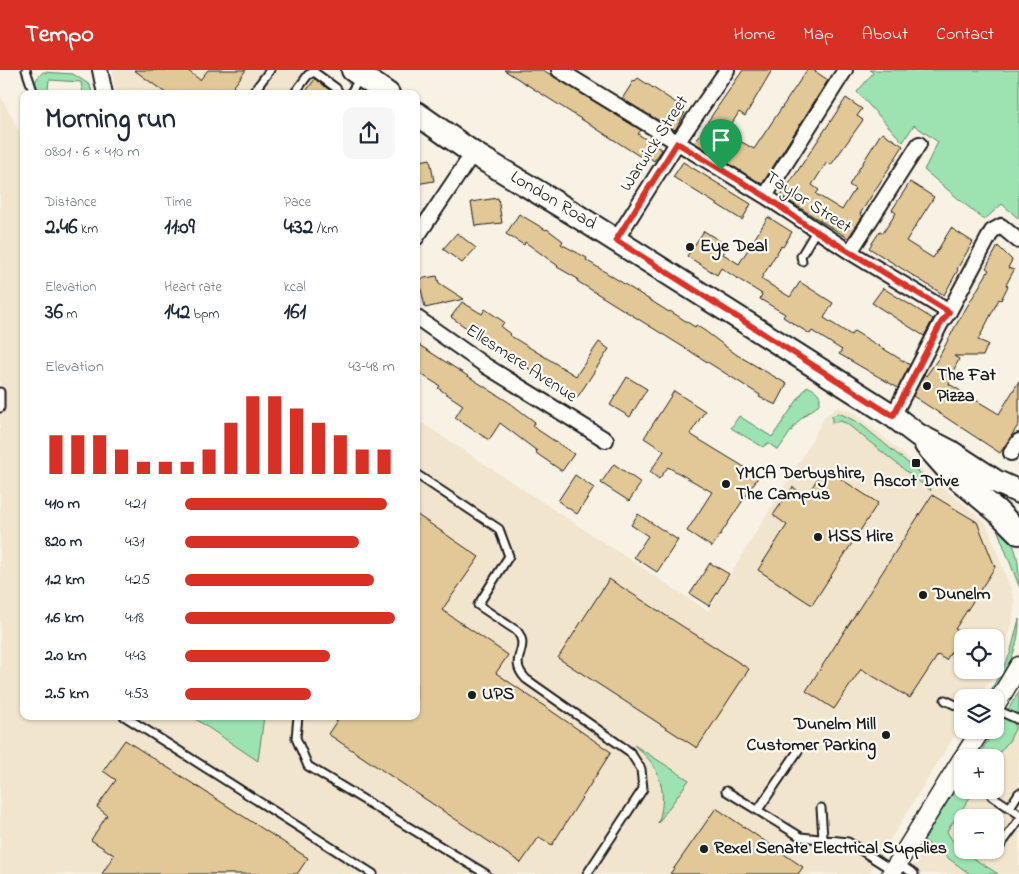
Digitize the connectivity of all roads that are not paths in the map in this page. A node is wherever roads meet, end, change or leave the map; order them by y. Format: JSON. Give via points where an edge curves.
{"nodes":[{"id":1,"x":26,"y":70,"type":"edge"},
{"id":2,"x":100,"y":70,"type":"edge"},
{"id":3,"x":270,"y":70,"type":"edge"},
{"id":4,"x":727,"y":70,"type":"edge"},
{"id":5,"x":845,"y":70,"type":"edge"},
{"id":6,"x":568,"y":72,"type":"edge"},
{"id":7,"x":355,"y":80,"type":"edge"},
{"id":8,"x":33,"y":90,"type":"edge"},
{"id":9,"x":104,"y":90,"type":"edge"},
{"id":10,"x":255,"y":90,"type":"edge"},
{"id":11,"x":297,"y":90,"type":"edge"},
{"id":12,"x":337,"y":90,"type":"edge"},
{"id":13,"x":379,"y":90,"type":"edge"},
{"id":14,"x":420,"y":116,"type":"edge"},
{"id":15,"x":677,"y":143,"type":"junction"},
{"id":16,"x":919,"y":144,"type":"dead end"},
{"id":17,"x":473,"y":153,"type":"junction"},
{"id":18,"x":765,"y":196,"type":"junction"},
{"id":19,"x":816,"y":231,"type":"junction"},
{"id":20,"x":420,"y":232,"type":"edge"},
{"id":21,"x":616,"y":240,"type":"junction"},
{"id":22,"x":1019,"y":241,"type":"edge"},
{"id":23,"x":850,"y":252,"type":"junction"},
{"id":24,"x":802,"y":261,"type":"dead end"},
{"id":25,"x":949,"y":312,"type":"junction"},
{"id":26,"x":420,"y":320,"type":"edge"},
{"id":27,"x":0,"y":392,"type":"edge"},
{"id":28,"x":0,"y":408,"type":"edge"},
{"id":29,"x":893,"y":416,"type":"junction"},
{"id":30,"x":918,"y":435,"type":"junction"},
{"id":31,"x":606,"y":440,"type":"dead end"},
{"id":32,"x":420,"y":477,"type":"edge"},
{"id":33,"x":1019,"y":492,"type":"edge"},
{"id":34,"x":1019,"y":533,"type":"edge"},
{"id":35,"x":1019,"y":666,"type":"edge"},
{"id":36,"x":1004,"y":692,"type":"edge"},
{"id":37,"x":944,"y":700,"type":"dead end"},
{"id":38,"x":954,"y":704,"type":"edge"},
{"id":39,"x":1004,"y":712,"type":"edge"},
{"id":40,"x":130,"y":720,"type":"edge"},
{"id":41,"x":298,"y":720,"type":"edge"},
{"id":42,"x":1019,"y":720,"type":"edge"},
{"id":43,"x":800,"y":748,"type":"dead end"},
{"id":44,"x":954,"y":772,"type":"edge"},
{"id":45,"x":726,"y":791,"type":"dead end"},
{"id":46,"x":1019,"y":793,"type":"edge"},
{"id":47,"x":997,"y":799,"type":"edge"},
{"id":48,"x":1010,"y":807,"type":"junction"},
{"id":49,"x":821,"y":808,"type":"dead end"},
{"id":50,"x":758,"y":810,"type":"junction"},
{"id":51,"x":1019,"y":814,"type":"edge"},
{"id":52,"x":1019,"y":820,"type":"edge"},
{"id":53,"x":823,"y":838,"type":"junction"},
{"id":54,"x":1004,"y":841,"type":"edge"},
{"id":55,"x":894,"y":869,"type":"edge"},
{"id":56,"x":373,"y":874,"type":"edge"},
{"id":57,"x":486,"y":874,"type":"edge"},
{"id":58,"x":587,"y":874,"type":"edge"},
{"id":59,"x":914,"y":874,"type":"edge"}],
"edges":[{"from":1,"to":8,"type":"lane"},
{"from":2,"to":9,"type":"street"},
{"from":3,"to":10,"type":"lane"},
{"from":4,"to":15,"type":"street","name":"Warwick Street"},
{"from":5,"to":18,"type":"street"},
{"from":6,"to":15,"type":"street","name":"Taylor Street"},
{"from":7,"to":13,"type":"main road"},
{"from":11,"to":12,"type":"lane","via":[[314,72]]},
{"from":14,"to":17,"type":"main road","name":"London Road"},
{"from":15,"to":18,"type":"street","name":"Taylor Street"},
{"from":15,"to":21,"type":"street","name":"Warwick Street"},
{"from":16,"to":23,"type":"street"},
{"from":17,"to":20,"type":"street"},
{"from":17,"to":21,"type":"main road","name":"London Road"},
{"from":18,"to":19,"type":"street","name":"Taylor Street"},
{"from":19,"to":23,"type":"street","name":"Taylor Street"},
{"from":19,"to":24,"type":"lane","via":[[801,256]]},
{"from":21,"to":29,"type":"main road","name":"London Road"},
{"from":22,"to":25,"type":"street","via":[[1001,226],[992,231]]},
{"from":23,"to":25,"type":"street","name":"Taylor Street"},
{"from":25,"to":29,"type":"street"},
{"from":26,"to":31,"type":"street","name":"Ellesmere Avenue","via":[[486,366]]},
{"from":27,"to":28,"type":"lane"},
{"from":29,"to":30,"type":"main road","name":"London Road"},
{"from":30,"to":33,"type":"main road","name":"London Road"},
{"from":30,"to":34,"type":"main road","name":"London Road","via":[[950,472]]},
{"from":32,"to":58,"type":"lane","via":[[499,529],[508,556],[478,605],[521,636],[519,672],[630,752],[641,769],[643,789]]},
{"from":35,"to":36,"type":"street"},
{"from":37,"to":38,"type":"lane"},
{"from":39,"to":42,"type":"lane"},
{"from":40,"to":56,"type":"lane"},
{"from":41,"to":57,"type":"lane","via":[[296,738],[308,766]]},
{"from":43,"to":50,"type":"lane"},
{"from":44,"to":55,"type":"street"},
{"from":45,"to":50,"type":"lane"},
{"from":46,"to":48,"type":"lane"},
{"from":47,"to":48,"type":"lane"},
{"from":48,"to":51,"type":"lane"},
{"from":49,"to":53,"type":"lane"},
{"from":50,"to":53,"type":"lane","via":[[801,836]]},
{"from":52,"to":54,"type":"lane"},
{"from":53,"to":55,"type":"lane","via":[[848,842]]},
{"from":55,"to":59,"type":"lane"}]}
